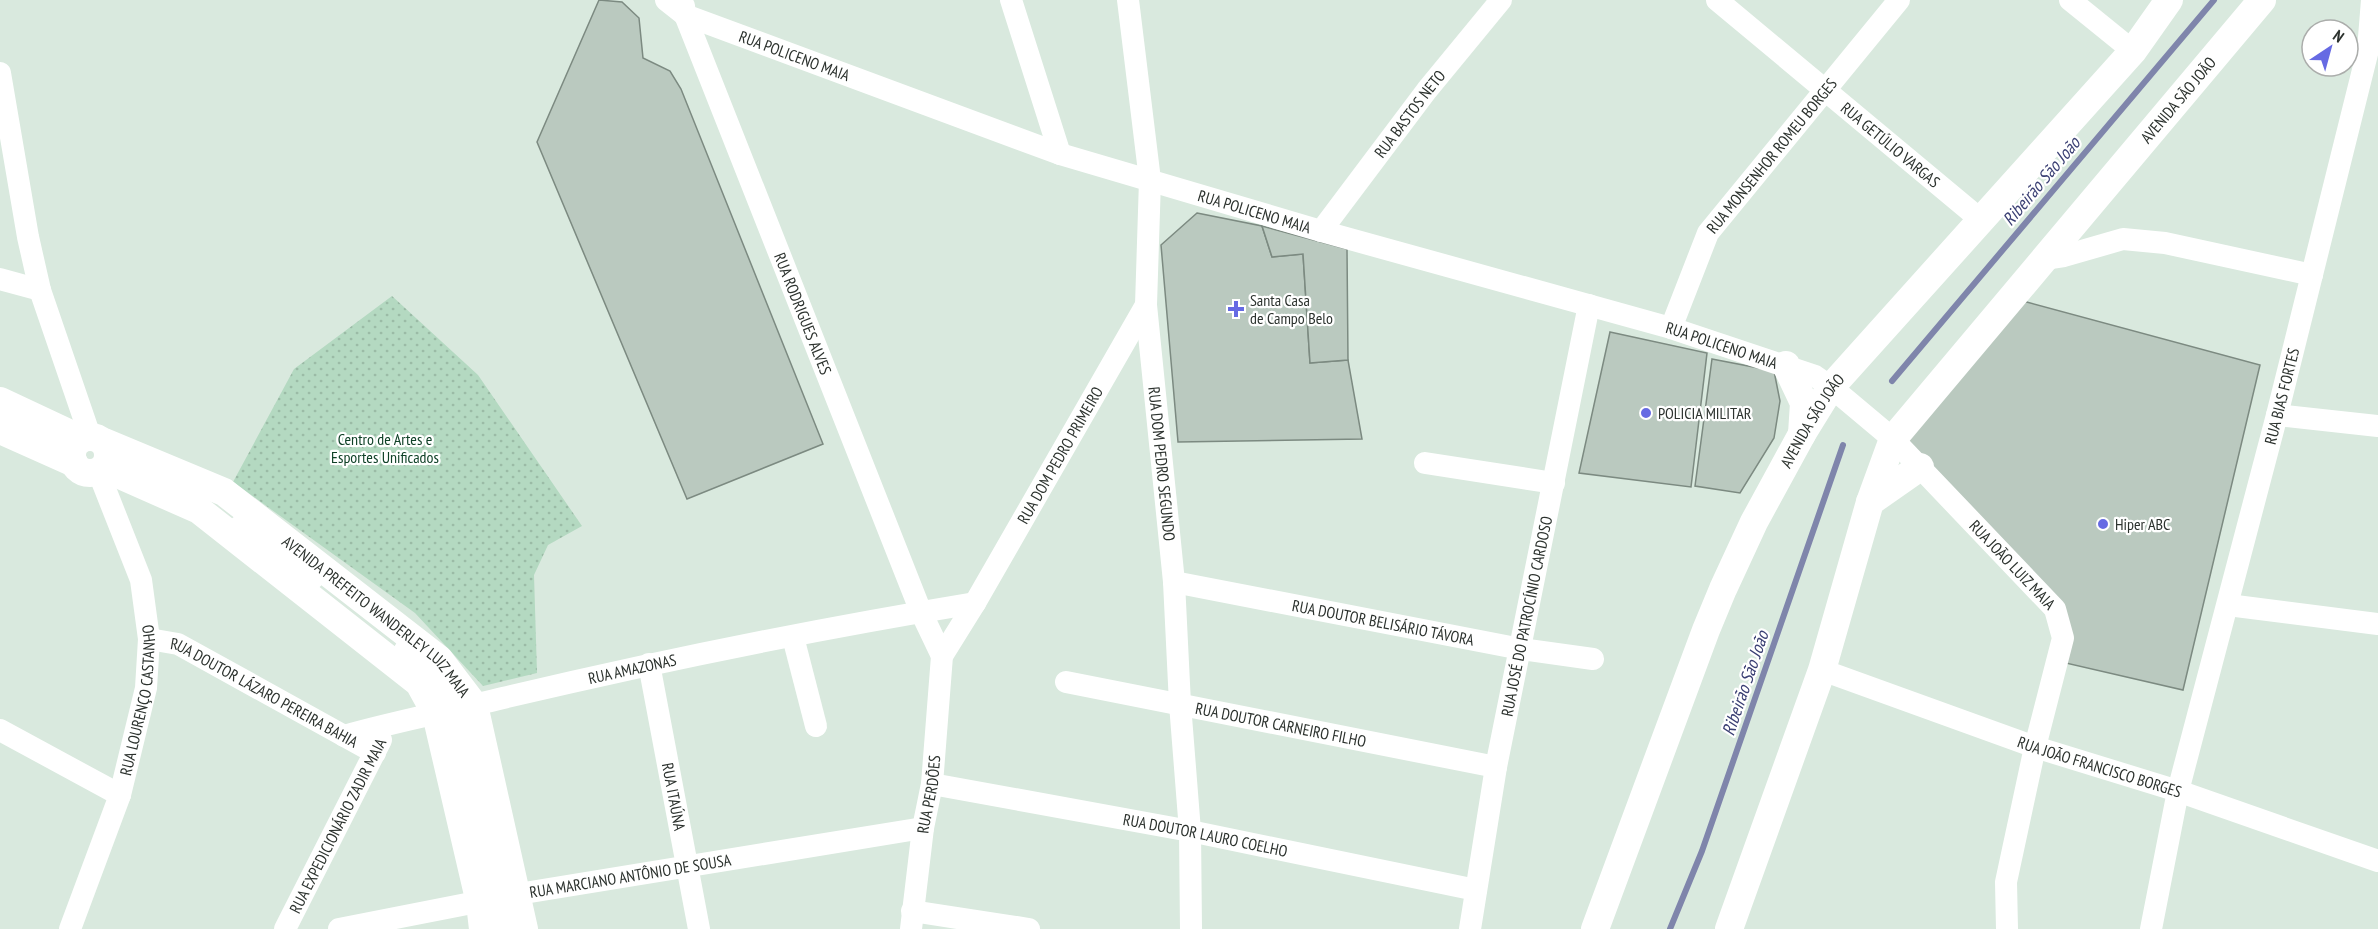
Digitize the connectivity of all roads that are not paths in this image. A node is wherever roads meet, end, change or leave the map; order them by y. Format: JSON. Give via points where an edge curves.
{"nodes":[{"id":1,"x":666,"y":0,"type":"edge"},
{"id":2,"x":1011,"y":0,"type":"edge"},
{"id":3,"x":1128,"y":0,"type":"edge"},
{"id":4,"x":1501,"y":0,"type":"edge"},
{"id":5,"x":1717,"y":0,"type":"edge"},
{"id":6,"x":1899,"y":0,"type":"edge"},
{"id":7,"x":2070,"y":0,"type":"edge"},
{"id":8,"x":2169,"y":0,"type":"edge"},
{"id":9,"x":2262,"y":0,"type":"edge"},
{"id":10,"x":2372,"y":0,"type":"edge"},
{"id":11,"x":684,"y":7,"type":"edge"},
{"id":12,"x":2133,"y":51,"type":"junction"},
{"id":13,"x":0,"y":73,"type":"edge"},
{"id":14,"x":1824,"y":91,"type":"junction"},
{"id":15,"x":1060,"y":154,"type":"junction"},
{"id":16,"x":1149,"y":180,"type":"junction"},
{"id":17,"x":1981,"y":220,"type":"junction"},
{"id":18,"x":1321,"y":231,"type":"junction"},
{"id":19,"x":2044,"y":260,"type":"junction"},
{"id":20,"x":2312,"y":275,"type":"junction"},
{"id":21,"x":0,"y":279,"type":"edge"},
{"id":22,"x":40,"y":290,"type":"junction"},
{"id":23,"x":1589,"y":304,"type":"junction"},
{"id":24,"x":1146,"y":305,"type":"junction"},
{"id":25,"x":1671,"y":328,"type":"junction"},
{"id":26,"x":1118,"y":351,"type":"junction"},
{"id":27,"x":1786,"y":365,"type":"junction"},
{"id":28,"x":1152,"y":367,"type":"junction"},
{"id":29,"x":1832,"y":387,"type":"junction"},
{"id":30,"x":0,"y":401,"type":"edge"},
{"id":31,"x":2277,"y":415,"type":"junction"},
{"id":32,"x":0,"y":417,"type":"edge"},
{"id":33,"x":2378,"y":426,"type":"edge"},
{"id":34,"x":0,"y":430,"type":"edge"},
{"id":35,"x":1802,"y":434,"type":"junction"},
{"id":36,"x":1893,"y":439,"type":"junction"},
{"id":37,"x":91,"y":453,"type":"junction"},
{"id":38,"x":1425,"y":463,"type":"dead end"},
{"id":39,"x":1920,"y":467,"type":"junction"},
{"id":40,"x":1554,"y":483,"type":"junction"},
{"id":41,"x":1870,"y":502,"type":"junction"},
{"id":42,"x":1174,"y":582,"type":"junction"},
{"id":43,"x":975,"y":603,"type":"junction"},
{"id":44,"x":2228,"y":605,"type":"junction"},
{"id":45,"x":921,"y":612,"type":"junction"},
{"id":46,"x":2378,"y":624,"type":"edge"},
{"id":47,"x":793,"y":637,"type":"junction"},
{"id":48,"x":149,"y":639,"type":"junction"},
{"id":49,"x":1521,"y":649,"type":"junction"},
{"id":50,"x":942,"y":656,"type":"junction"},
{"id":51,"x":1593,"y":659,"type":"dead end"},
{"id":52,"x":649,"y":664,"type":"junction"},
{"id":53,"x":1822,"y":670,"type":"junction"},
{"id":54,"x":1066,"y":682,"type":"dead end"},
{"id":55,"x":1180,"y":704,"type":"junction"},
{"id":56,"x":456,"y":709,"type":"junction"},
{"id":57,"x":390,"y":723,"type":"junction"},
{"id":58,"x":816,"y":726,"type":"dead end"},
{"id":59,"x":0,"y":730,"type":"edge"},
{"id":60,"x":344,"y":736,"type":"junction"},
{"id":61,"x":2035,"y":747,"type":"junction"},
{"id":62,"x":375,"y":753,"type":"junction"},
{"id":63,"x":1496,"y":767,"type":"junction"},
{"id":64,"x":932,"y":784,"type":"junction"},
{"id":65,"x":2178,"y":791,"type":"junction"},
{"id":66,"x":120,"y":795,"type":"junction"},
{"id":67,"x":923,"y":828,"type":"junction"},
{"id":68,"x":1190,"y":831,"type":"junction"},
{"id":69,"x":2378,"y":861,"type":"edge"},
{"id":70,"x":689,"y":867,"type":"junction"},
{"id":71,"x":1476,"y":890,"type":"junction"},
{"id":72,"x":494,"y":906,"type":"edge"},
{"id":73,"x":912,"y":920,"type":"edge"},
{"id":74,"x":70,"y":929,"type":"edge"},
{"id":75,"x":285,"y":929,"type":"edge"},
{"id":76,"x":339,"y":929,"type":"edge"},
{"id":77,"x":503,"y":929,"type":"edge"},
{"id":78,"x":524,"y":929,"type":"edge"},
{"id":79,"x":699,"y":929,"type":"edge"},
{"id":80,"x":1029,"y":929,"type":"edge"},
{"id":81,"x":1191,"y":929,"type":"edge"},
{"id":82,"x":1470,"y":929,"type":"edge"},
{"id":83,"x":1595,"y":929,"type":"edge"},
{"id":84,"x":1729,"y":929,"type":"edge"},
{"id":85,"x":2007,"y":929,"type":"edge"},
{"id":86,"x":2151,"y":929,"type":"edge"}],
"edges":[{"from":1,"to":11,"type":"street"},
{"from":2,"to":15,"type":"street"},
{"from":3,"to":16,"type":"street","name":"RUA DOM PEDRO SEGUNDO"},
{"from":4,"to":18,"type":"street","name":"RUA BASTOS NETO","via":[[1427,90]]},
{"from":5,"to":14,"type":"street","name":"RUA GETÚLIO VARGAS"},
{"from":6,"to":14,"type":"street","name":"RUA MONSENHOR ROMEU BORGES"},
{"from":7,"to":12,"type":"street"},
{"from":8,"to":12,"type":"main road","name":"AVENIDA SÃO JOÃO"},
{"from":9,"to":19,"type":"main road","name":"AVENIDA SÃO JOÃO"},
{"from":10,"to":20,"type":"street","name":"RUA BIAS FORTES","via":[[2367,50]]},
{"from":11,"to":15,"type":"street","name":"RUA POLICENO MAIA"},
{"from":11,"to":45,"type":"street","name":"RUA RODRIGUES ALVES"},
{"from":12,"to":17,"type":"main road","name":"AVENIDA SÃO JOÃO"},
{"from":13,"to":22,"type":"street","name":"RUA LOURENÇO CASTANHO"},
{"from":14,"to":17,"type":"street","name":"RUA GETÚLIO VARGAS"},
{"from":14,"to":25,"type":"street","name":"RUA MONSENHOR ROMEU BORGES","via":[[1708,233]]},
{"from":15,"to":16,"type":"street","name":"RUA POLICENO MAIA"},
{"from":16,"to":18,"type":"street","name":"RUA POLICENO MAIA"},
{"from":16,"to":24,"type":"street","name":"RUA DOM PEDRO SEGUNDO"},
{"from":17,"to":29,"type":"main road","name":"AVENIDA SÃO JOÃO"},
{"from":18,"to":23,"type":"street","name":"RUA POLICENO MAIA"},
{"from":19,"to":20,"type":"street","via":[[2123,239],[2165,243]]},
{"from":19,"to":36,"type":"main road","name":"AVENIDA SÃO JOÃO"},
{"from":20,"to":31,"type":"street","name":"RUA BIAS FORTES"},
{"from":21,"to":22,"type":"street"},
{"from":22,"to":37,"type":"street","name":"RUA LOURENÇO CASTANHO"},
{"from":23,"to":25,"type":"street","name":"RUA POLICENO MAIA"},
{"from":23,"to":40,"type":"street","name":"RUA JOSÉ DO PATROCÍNIO CARDOSO"},
{"from":24,"to":26,"type":"street","name":"RUA DOM PEDRO PRIMEIRO"},
{"from":24,"to":28,"type":"street","name":"RUA DOM PEDRO SEGUNDO"},
{"from":25,"to":27,"type":"street","name":"RUA POLICENO MAIA"},
{"from":26,"to":28,"type":"street","via":[[1129,362]]},
{"from":26,"to":43,"type":"street","name":"RUA DOM PEDRO PRIMEIRO"},
{"from":27,"to":29,"type":"street","name":"RUA POLICENO MAIA"},
{"from":27,"to":35,"type":"main road","via":[[1804,403]]},
{"from":28,"to":42,"type":"street","name":"RUA DOM PEDRO SEGUNDO"},
{"from":29,"to":35,"type":"main road","name":"AVENIDA SÃO JOÃO"},
{"from":29,"to":36,"type":"street","name":"RUA POLICENO MAIA"},
{"from":30,"to":37,"type":"main road","name":"AVENIDA PREFEITO WANDERLEY LUIZ MAIA"},
{"from":31,"to":33,"type":"street"},
{"from":31,"to":44,"type":"street","name":"RUA BIAS FORTES"},
{"from":32,"to":37,"type":"street"},
{"from":34,"to":37,"type":"main road","name":"AVENIDA PREFEITO WANDERLEY LUIZ MAIA"},
{"from":35,"to":83,"type":"main road","name":"AVENIDA SÃO JOÃO","via":[[1754,522],[1706,630]]},
{"from":36,"to":39,"type":"street","name":"RUA JOÃO LUIZ MAIA"},
{"from":36,"to":41,"type":"main road","name":"AVENIDA SÃO JOÃO"},
{"from":37,"to":48,"type":"street","name":"RUA LOURENÇO CASTANHO","via":[[141,580]]},
{"from":37,"to":56,"type":"main road","name":"AVENIDA PREFEITO WANDERLEY LUIZ MAIA","via":[[199,510]]},
{"from":37,"to":56,"type":"main road","name":"AVENIDA PREFEITO WANDERLEY LUIZ MAIA","via":[[224,492],[439,660]]},
{"from":38,"to":40,"type":"street"},
{"from":39,"to":41,"type":"main road"},
{"from":39,"to":61,"type":"street","name":"RUA JOÃO LUIZ MAIA","via":[[2055,609],[2063,638]]},
{"from":40,"to":49,"type":"street","name":"RUA JOSÉ DO PATROCÍNIO CARDOSO"},
{"from":41,"to":53,"type":"main road","name":"AVENIDA SÃO JOÃO"},
{"from":42,"to":49,"type":"street","name":"RUA DOUTOR BELISÁRIO TÁVORA"},
{"from":42,"to":55,"type":"street","name":"RUA DOM PEDRO SEGUNDO"},
{"from":43,"to":45,"type":"street"},
{"from":43,"to":50,"type":"street","name":"RUA DOM PEDRO PRIMEIRO"},
{"from":44,"to":46,"type":"street"},
{"from":44,"to":65,"type":"street","name":"RUA BIAS FORTES"},
{"from":45,"to":47,"type":"street","name":"RUA AMAZONAS"},
{"from":45,"to":50,"type":"street"},
{"from":47,"to":52,"type":"street","name":"RUA AMAZONAS"},
{"from":47,"to":58,"type":"street"},
{"from":48,"to":60,"type":"street","name":"RUA DOUTOR LÁZARO PEREIRA BAHIA","via":[[178,644]]},
{"from":48,"to":66,"type":"street","name":"RUA LOURENÇO CASTANHO","via":[[147,688]]},
{"from":49,"to":51,"type":"street","name":"RUA DOUTOR BELISÁRIO TÁVORA"},
{"from":49,"to":63,"type":"street","name":"RUA JOSÉ DO PATROCÍNIO CARDOSO"},
{"from":50,"to":64,"type":"street","name":"RUA PERDÕES"},
{"from":52,"to":56,"type":"street","name":"RUA AMAZONAS"},
{"from":52,"to":70,"type":"street","name":"RUA ITAÚNA"},
{"from":53,"to":61,"type":"street","name":"RUA JOÃO FRANCISCO BORGES"},
{"from":53,"to":84,"type":"main road","name":"AVENIDA SÃO JOÃO"},
{"from":54,"to":55,"type":"street","name":"RUA DOUTOR CARNEIRO FILHO"},
{"from":55,"to":63,"type":"street","name":"RUA DOUTOR CARNEIRO FILHO"},
{"from":55,"to":68,"type":"street","name":"RUA DOM PEDRO SEGUNDO"},
{"from":56,"to":57,"type":"street","name":"RUA AMAZONAS"},
{"from":56,"to":72,"type":"main road","name":"AVENIDA PREFEITO WANDERLEY LUIZ MAIA"},
{"from":56,"to":72,"type":"main road","name":"AVENIDA PREFEITO WANDERLEY LUIZ MAIA"},
{"from":57,"to":60,"type":"street","name":"RUA AMAZONAS"},
{"from":57,"to":62,"type":"street","name":"RUA EXPEDICIONÁRIO ZADIR MAIA"},
{"from":59,"to":66,"type":"street"},
{"from":60,"to":62,"type":"street","name":"RUA DOUTOR LÁZARO PEREIRA BAHIA"},
{"from":61,"to":65,"type":"street","name":"RUA JOÃO FRANCISCO BORGES"},
{"from":61,"to":85,"type":"street","name":"RUA JOÃO LUIZ MAIA","via":[[2006,882]]},
{"from":62,"to":75,"type":"street","name":"RUA EXPEDICIONÁRIO ZADIR MAIA"},
{"from":63,"to":71,"type":"street","name":"RUA JOSÉ DO PATROCÍNIO CARDOSO"},
{"from":64,"to":67,"type":"street","name":"RUA PERDÕES"},
{"from":64,"to":68,"type":"street","name":"RUA DOUTOR LAURO COELHO"},
{"from":65,"to":69,"type":"street","name":"RUA JOÃO FRANCISCO BORGES"},
{"from":65,"to":86,"type":"street","name":"RUA BIAS FORTES"},
{"from":66,"to":74,"type":"street","name":"RUA LOURENÇO CASTANHO"},
{"from":67,"to":70,"type":"street","name":"RUA MARCIANO ANTÔNIO DE SOUSA"},
{"from":67,"to":73,"type":"street","name":"RUA PERDÕES"},
{"from":68,"to":71,"type":"street","name":"RUA DOUTOR LAURO COELHO"},
{"from":68,"to":81,"type":"street","name":"RUA DOM PEDRO SEGUNDO"},
{"from":70,"to":72,"type":"street","name":"RUA MARCIANO ANTÔNIO DE SOUSA"},
{"from":70,"to":79,"type":"street","name":"RUA ITAÚNA"},
{"from":71,"to":82,"type":"street","name":"RUA JOSÉ DO PATROCÍNIO CARDOSO"},
{"from":72,"to":76,"type":"street","name":"RUA MARCIANO ANTÔNIO DE SOUSA"},
{"from":72,"to":77,"type":"street"},
{"from":72,"to":78,"type":"main road","name":"AVENIDA PREFEITO WANDERLEY LUIZ MAIA"},
{"from":73,"to":80,"type":"street"}]}
